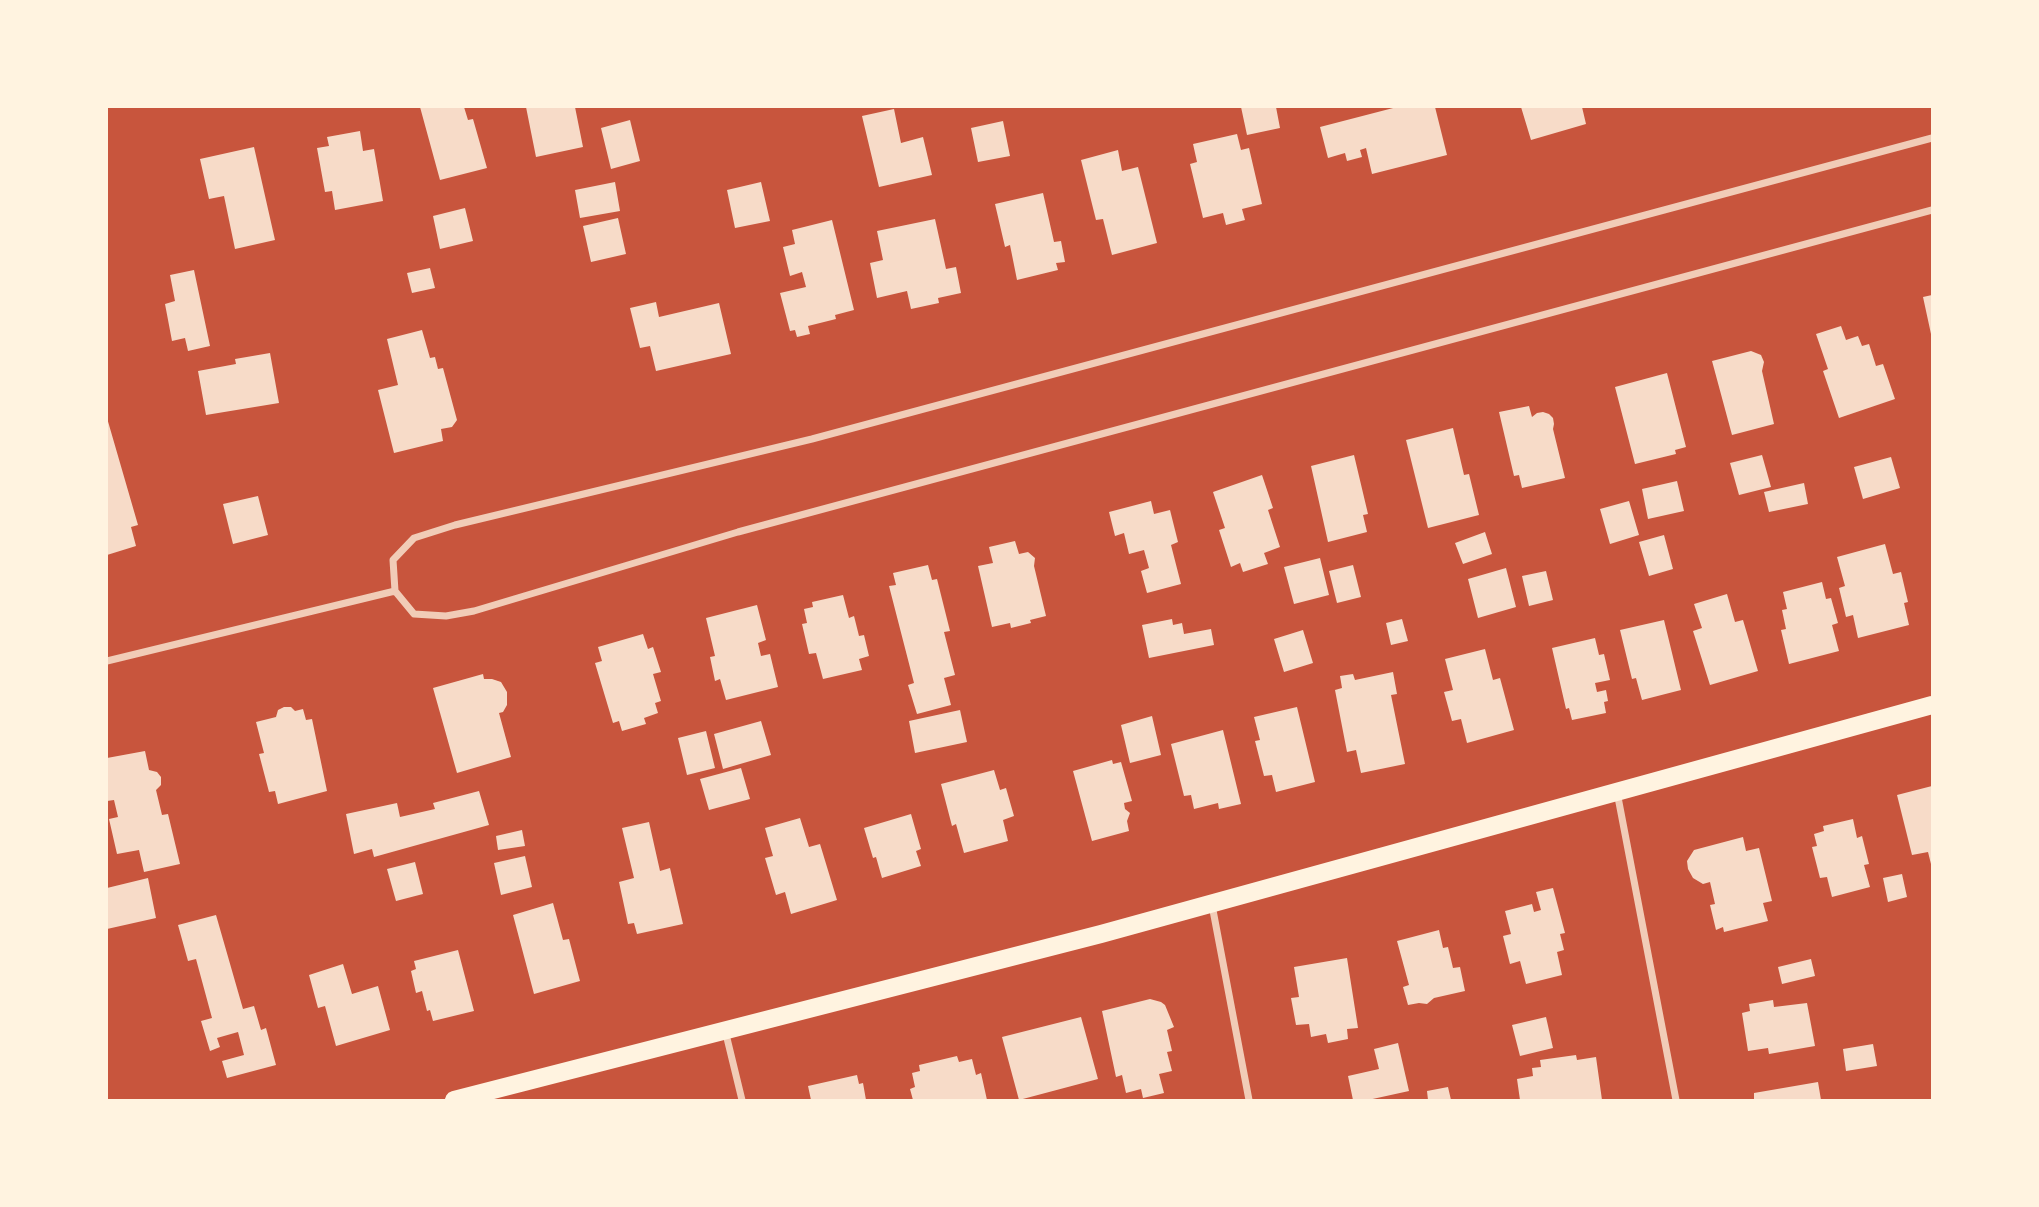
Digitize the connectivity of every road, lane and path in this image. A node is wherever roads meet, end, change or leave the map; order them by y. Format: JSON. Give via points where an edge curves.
{"nodes":[{"id":1,"x":1932,"y":138,"type":"edge"},
{"id":2,"x":1932,"y":210,"type":"edge"},
{"id":3,"x":395,"y":591,"type":"junction"},
{"id":4,"x":107,"y":661,"type":"edge"},
{"id":5,"x":1932,"y":705,"type":"edge"},
{"id":6,"x":1617,"y":792,"type":"junction"},
{"id":7,"x":1212,"y":903,"type":"junction"},
{"id":8,"x":725,"y":1030,"type":"junction"},
{"id":9,"x":454,"y":1100,"type":"edge"},
{"id":10,"x":742,"y":1100,"type":"edge"},
{"id":11,"x":1249,"y":1100,"type":"edge"},
{"id":12,"x":1676,"y":1100,"type":"edge"}],
"edges":[{"from":1,"to":3,"type":"street","via":[[826,435],[455,525],[414,538],[393,560]]},
{"from":2,"to":3,"type":"street","via":[[738,532],[474,611],[446,616],[414,614]]},
{"from":3,"to":4,"type":"street"},
{"from":5,"to":6,"type":"main road"},
{"from":6,"to":7,"type":"main road"},
{"from":6,"to":12,"type":"street"},
{"from":7,"to":8,"type":"main road"},
{"from":7,"to":11,"type":"street"},
{"from":8,"to":9,"type":"main road"},
{"from":8,"to":10,"type":"street"}]}
